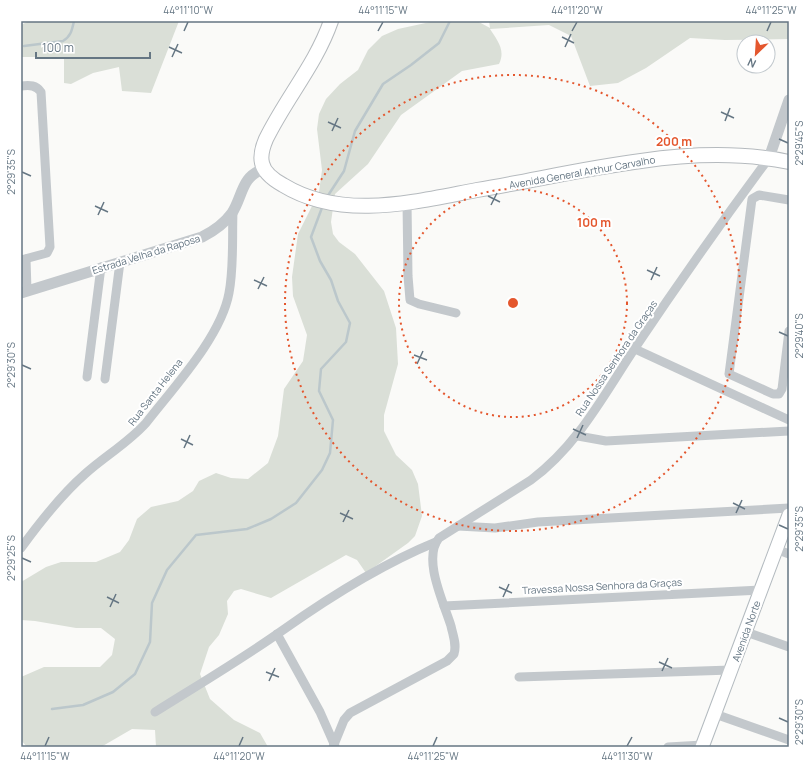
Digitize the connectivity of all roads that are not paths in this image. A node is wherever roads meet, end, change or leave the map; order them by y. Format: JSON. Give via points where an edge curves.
{"nodes":[{"id":1,"x":331,"y":21,"type":"edge"},
{"id":2,"x":21,"y":86,"type":"edge"},
{"id":3,"x":789,"y":100,"type":"edge"},
{"id":4,"x":769,"y":158,"type":"junction"},
{"id":5,"x":789,"y":162,"type":"edge"},
{"id":6,"x":264,"y":169,"type":"junction"},
{"id":7,"x":789,"y":200,"type":"edge"},
{"id":8,"x":407,"y":202,"type":"junction"},
{"id":9,"x":233,"y":211,"type":"junction"},
{"id":10,"x":23,"y":260,"type":"edge"},
{"id":11,"x":120,"y":262,"type":"junction"},
{"id":12,"x":101,"y":268,"type":"junction"},
{"id":13,"x":24,"y":292,"type":"edge"},
{"id":14,"x":456,"y":313,"type":"dead end"},
{"id":15,"x":789,"y":331,"type":"edge"},
{"id":16,"x":635,"y":349,"type":"junction"},
{"id":17,"x":87,"y":377,"type":"dead end"},
{"id":18,"x":105,"y":379,"type":"dead end"},
{"id":19,"x":789,"y":420,"type":"edge"},
{"id":20,"x":789,"y":431,"type":"edge"},
{"id":21,"x":578,"y":436,"type":"junction"},
{"id":22,"x":789,"y":508,"type":"edge"},
{"id":23,"x":789,"y":515,"type":"edge"},
{"id":24,"x":458,"y":526,"type":"junction"},
{"id":25,"x":436,"y":542,"type":"junction"},
{"id":26,"x":21,"y":548,"type":"edge"},
{"id":27,"x":776,"y":550,"type":"junction"},
{"id":28,"x":789,"y":554,"type":"edge"},
{"id":29,"x":761,"y":590,"type":"junction"},
{"id":30,"x":444,"y":606,"type":"junction"},
{"id":31,"x":746,"y":632,"type":"junction"},
{"id":32,"x":277,"y":634,"type":"junction"},
{"id":33,"x":789,"y":647,"type":"edge"},
{"id":34,"x":731,"y":670,"type":"junction"},
{"id":35,"x":519,"y":677,"type":"dead end"},
{"id":36,"x":155,"y":712,"type":"dead end"},
{"id":37,"x":715,"y":714,"type":"junction"},
{"id":38,"x":789,"y":740,"type":"edge"},
{"id":39,"x":334,"y":746,"type":"edge"},
{"id":40,"x":702,"y":746,"type":"edge"},
{"id":41,"x":668,"y":747,"type":"edge"}],
"edges":[{"from":1,"to":6,"type":"main road","via":[[317,53],[267,138],[261,156]]},
{"from":2,"to":10,"type":"street","via":[[31,85],[41,92],[50,247],[47,253]]},
{"from":3,"to":4,"type":"street"},
{"from":4,"to":5,"type":"main road","name":"Avenida General Arthur Carvalho"},
{"from":4,"to":8,"type":"main road","name":"Avenida General Arthur Carvalho","via":[[694,156],[639,161]]},
{"from":4,"to":16,"type":"street","name":"Rua Nossa Senhora da Graças"},
{"from":6,"to":8,"type":"main road","name":"Avenida General Arthur Carvalho","via":[[287,188],[324,202],[378,206]]},
{"from":6,"to":9,"type":"street","name":"Estrada Velha da Raposa","via":[[250,176]]},
{"from":7,"to":15,"type":"street","via":[[759,195],[752,199],[729,374],[773,394],[779,394],[782,389]]},
{"from":8,"to":14,"type":"street","via":[[410,300]]},
{"from":9,"to":11,"type":"street","name":"Estrada Velha da Raposa","via":[[221,225],[202,237]]},
{"from":9,"to":26,"type":"street","name":"Rua Santa Helena","via":[[229,294],[214,332],[146,423],[135,435],[80,479]]},
{"from":10,"to":13,"type":"street"},
{"from":11,"to":12,"type":"street","name":"Estrada Velha da Raposa"},
{"from":11,"to":18,"type":"street"},
{"from":12,"to":13,"type":"street","name":"Estrada Velha da Raposa"},
{"from":12,"to":17,"type":"street"},
{"from":16,"to":19,"type":"street"},
{"from":16,"to":21,"type":"street","name":"Rua Nossa Senhora da Graças"},
{"from":20,"to":21,"type":"street","via":[[606,440]]},
{"from":21,"to":24,"type":"street","name":"Rua Nossa Senhora da Graças","via":[[540,474]]},
{"from":22,"to":24,"type":"street","via":[[538,522],[495,528]]},
{"from":23,"to":27,"type":"main road","name":"Avenida Norte"},
{"from":24,"to":25,"type":"street","name":"Rua Nossa Senhora da Graças"},
{"from":25,"to":30,"type":"street","via":[[432,562]]},
{"from":25,"to":32,"type":"street","name":"Rua Nossa Senhora da Graças","via":[[394,561],[300,617]]},
{"from":27,"to":28,"type":"street"},
{"from":27,"to":29,"type":"main road","name":"Avenida Norte"},
{"from":29,"to":30,"type":"street","name":"Travessa Nossa Senhora da Graças"},
{"from":29,"to":31,"type":"main road","name":"Avenida Norte"},
{"from":30,"to":39,"type":"street","via":[[455,641],[454,654],[447,661],[350,713],[344,720]]},
{"from":31,"to":33,"type":"street"},
{"from":31,"to":34,"type":"main road","name":"Avenida Norte"},
{"from":32,"to":36,"type":"street","name":"Rua Nossa Senhora da Graças"},
{"from":32,"to":39,"type":"street","via":[[320,712]]},
{"from":34,"to":35,"type":"street"},
{"from":34,"to":37,"type":"main road","name":"Avenida Norte"},
{"from":37,"to":38,"type":"street"},
{"from":37,"to":40,"type":"main road","name":"Avenida Norte"},
{"from":40,"to":41,"type":"street"}]}
